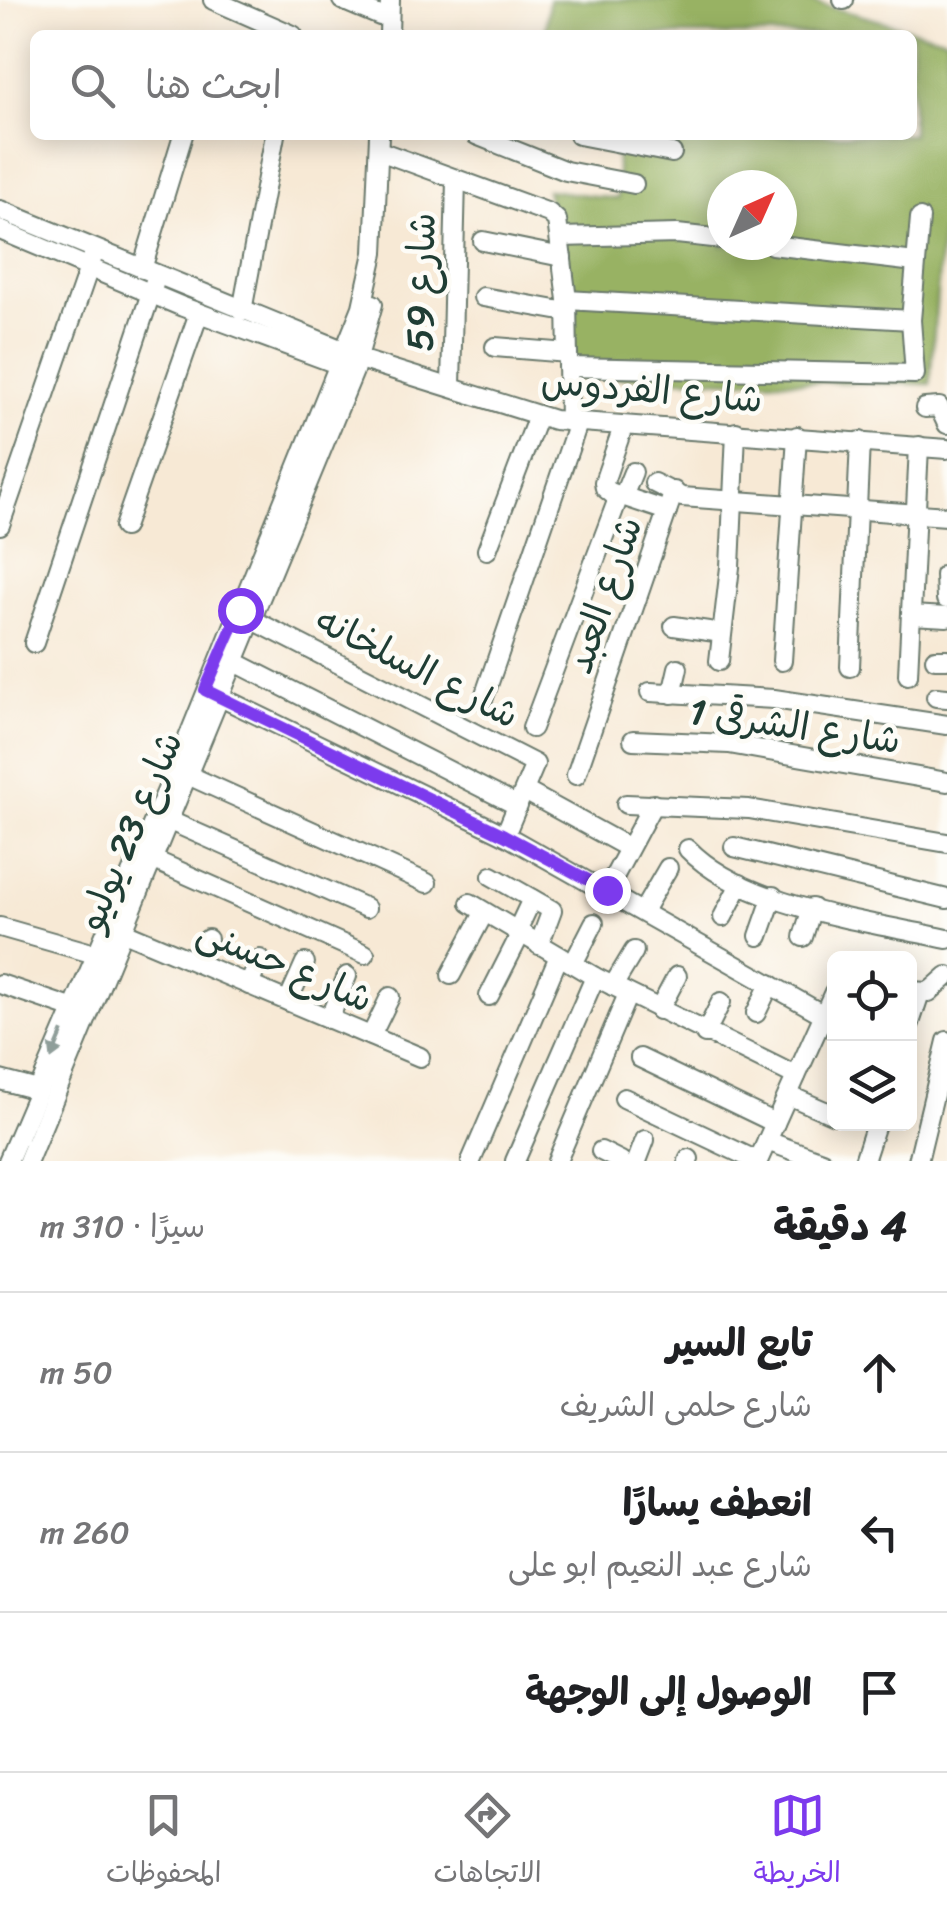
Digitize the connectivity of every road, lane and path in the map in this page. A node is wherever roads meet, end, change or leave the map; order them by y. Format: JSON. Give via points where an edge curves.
{"nodes":[{"id":1,"x":213,"y":0,"type":"edge"},
{"id":2,"x":342,"y":0,"type":"edge"},
{"id":3,"x":383,"y":13,"type":"edge"},
{"id":4,"x":282,"y":30,"type":"edge"},
{"id":5,"x":183,"y":140,"type":"edge"},
{"id":6,"x":274,"y":140,"type":"edge"},
{"id":7,"x":488,"y":140,"type":"edge"},
{"id":8,"x":606,"y":140,"type":"edge"},
{"id":9,"x":383,"y":141,"type":"edge"},
{"id":10,"x":672,"y":152,"type":"dead end"},
{"id":11,"x":456,"y":179,"type":"junction"},
{"id":12,"x":634,"y":184,"type":"dead end"},
{"id":13,"x":0,"y":210,"type":"edge"},
{"id":14,"x":920,"y":218,"type":"dead end"},
{"id":15,"x":0,"y":230,"type":"edge"},
{"id":16,"x":560,"y":237,"type":"junction"},
{"id":17,"x":707,"y":237,"type":"edge"},
{"id":18,"x":483,"y":241,"type":"dead end"},
{"id":19,"x":797,"y":248,"type":"edge"},
{"id":20,"x":93,"y":257,"type":"junction"},
{"id":21,"x":562,"y":257,"type":"junction"},
{"id":22,"x":915,"y":262,"type":"junction"},
{"id":23,"x":150,"y":280,"type":"junction"},
{"id":24,"x":484,"y":296,"type":"dead end"},
{"id":25,"x":567,"y":306,"type":"junction"},
{"id":26,"x":242,"y":310,"type":"junction"},
{"id":27,"x":199,"y":314,"type":"junction"},
{"id":28,"x":910,"y":320,"type":"junction"},
{"id":29,"x":495,"y":347,"type":"dead end"},
{"id":30,"x":352,"y":354,"type":"junction"},
{"id":31,"x":568,"y":360,"type":"junction"},
{"id":32,"x":451,"y":386,"type":"junction"},
{"id":33,"x":926,"y":408,"type":"dead end"},
{"id":34,"x":538,"y":416,"type":"junction"},
{"id":35,"x":574,"y":422,"type":"junction"},
{"id":36,"x":947,"y":424,"type":"edge"},
{"id":37,"x":623,"y":427,"type":"junction"},
{"id":38,"x":736,"y":432,"type":"junction"},
{"id":39,"x":797,"y":436,"type":"junction"},
{"id":40,"x":860,"y":441,"type":"junction"},
{"id":41,"x":919,"y":446,"type":"junction"},
{"id":42,"x":947,"y":449,"type":"edge"},
{"id":43,"x":634,"y":472,"type":"dead end"},
{"id":44,"x":654,"y":483,"type":"dead end"},
{"id":45,"x":674,"y":492,"type":"junction"},
{"id":46,"x":618,"y":495,"type":"junction"},
{"id":47,"x":734,"y":502,"type":"junction"},
{"id":48,"x":794,"y":506,"type":"junction"},
{"id":49,"x":856,"y":510,"type":"junction"},
{"id":50,"x":667,"y":511,"type":"junction"},
{"id":51,"x":916,"y":514,"type":"junction"},
{"id":52,"x":947,"y":516,"type":"edge"},
{"id":53,"x":0,"y":525,"type":"edge"},
{"id":54,"x":124,"y":526,"type":"dead end"},
{"id":55,"x":488,"y":550,"type":"dead end"},
{"id":56,"x":943,"y":575,"type":"edge"},
{"id":57,"x":946,"y":598,"type":"edge"},
{"id":58,"x":911,"y":615,"type":"junction"},
{"id":59,"x":947,"y":617,"type":"edge"},
{"id":60,"x":254,"y":620,"type":"junction"},
{"id":61,"x":674,"y":626,"type":"dead end"},
{"id":62,"x":722,"y":633,"type":"junction"},
{"id":63,"x":34,"y":642,"type":"dead end"},
{"id":64,"x":719,"y":661,"type":"dead end"},
{"id":65,"x":782,"y":661,"type":"dead end"},
{"id":66,"x":236,"y":662,"type":"junction"},
{"id":67,"x":850,"y":667,"type":"dead end"},
{"id":68,"x":678,"y":668,"type":"dead end"},
{"id":69,"x":908,"y":675,"type":"dead end"},
{"id":70,"x":650,"y":692,"type":"dead end"},
{"id":71,"x":213,"y":693,"type":"junction"},
{"id":72,"x":672,"y":694,"type":"junction"},
{"id":73,"x":484,"y":700,"type":"dead end"},
{"id":74,"x":947,"y":725,"type":"edge"},
{"id":75,"x":532,"y":728,"type":"dead end"},
{"id":76,"x":633,"y":740,"type":"dead end"},
{"id":77,"x":576,"y":775,"type":"dead end"},
{"id":78,"x":190,"y":776,"type":"junction"},
{"id":79,"x":947,"y":782,"type":"edge"},
{"id":80,"x":521,"y":798,"type":"junction"},
{"id":81,"x":626,"y":804,"type":"dead end"},
{"id":82,"x":653,"y":804,"type":"junction"},
{"id":83,"x":170,"y":821,"type":"junction"},
{"id":84,"x":504,"y":835,"type":"junction"},
{"id":85,"x":947,"y":843,"type":"edge"},
{"id":86,"x":734,"y":847,"type":"dead end"},
{"id":87,"x":629,"y":848,"type":"junction"},
{"id":88,"x":688,"y":849,"type":"dead end"},
{"id":89,"x":147,"y":857,"type":"junction"},
{"id":90,"x":668,"y":868,"type":"dead end"},
{"id":91,"x":492,"y":876,"type":"dead end"},
{"id":92,"x":426,"y":884,"type":"dead end"},
{"id":93,"x":740,"y":884,"type":"junction"},
{"id":94,"x":607,"y":890,"type":"junction"},
{"id":95,"x":773,"y":896,"type":"junction"},
{"id":96,"x":532,"y":898,"type":"junction"},
{"id":97,"x":947,"y":899,"type":"edge"},
{"id":98,"x":366,"y":908,"type":"dead end"},
{"id":99,"x":812,"y":908,"type":"junction"},
{"id":100,"x":644,"y":911,"type":"junction"},
{"id":101,"x":724,"y":918,"type":"dead end"},
{"id":102,"x":594,"y":923,"type":"dead end"},
{"id":103,"x":0,"y":927,"type":"edge"},
{"id":104,"x":124,"y":932,"type":"junction"},
{"id":105,"x":518,"y":934,"type":"junction"},
{"id":106,"x":759,"y":936,"type":"dead end"},
{"id":107,"x":208,"y":938,"type":"dead end"},
{"id":108,"x":803,"y":938,"type":"dead end"},
{"id":109,"x":947,"y":939,"type":"edge"},
{"id":110,"x":538,"y":945,"type":"junction"},
{"id":111,"x":634,"y":951,"type":"dead end"},
{"id":112,"x":95,"y":954,"type":"junction"},
{"id":113,"x":365,"y":954,"type":"dead end"},
{"id":114,"x":260,"y":959,"type":"dead end"},
{"id":115,"x":566,"y":960,"type":"junction"},
{"id":116,"x":305,"y":962,"type":"dead end"},
{"id":117,"x":198,"y":963,"type":"junction"},
{"id":118,"x":451,"y":975,"type":"dead end"},
{"id":119,"x":347,"y":976,"type":"dead end"},
{"id":120,"x":677,"y":976,"type":"dead end"},
{"id":121,"x":594,"y":977,"type":"junction"},
{"id":122,"x":946,"y":980,"type":"edge"},
{"id":123,"x":0,"y":984,"type":"edge"},
{"id":124,"x":770,"y":984,"type":"junction"},
{"id":125,"x":249,"y":985,"type":"junction"},
{"id":126,"x":621,"y":990,"type":"junction"},
{"id":127,"x":917,"y":991,"type":"edge"},
{"id":128,"x":489,"y":996,"type":"dead end"},
{"id":129,"x":390,"y":997,"type":"dead end"},
{"id":130,"x":288,"y":1001,"type":"junction"},
{"id":131,"x":721,"y":1002,"type":"dead end"},
{"id":132,"x":658,"y":1010,"type":"junction"},
{"id":133,"x":81,"y":1011,"type":"junction"},
{"id":134,"x":756,"y":1013,"type":"dead end"},
{"id":135,"x":330,"y":1019,"type":"junction"},
{"id":136,"x":826,"y":1026,"type":"edge"},
{"id":137,"x":705,"y":1034,"type":"junction"},
{"id":138,"x":371,"y":1036,"type":"junction"},
{"id":139,"x":947,"y":1041,"type":"edge"},
{"id":140,"x":420,"y":1057,"type":"dead end"},
{"id":141,"x":640,"y":1058,"type":"dead end"},
{"id":142,"x":796,"y":1076,"type":"junction"},
{"id":143,"x":0,"y":1080,"type":"edge"},
{"id":144,"x":38,"y":1090,"type":"junction"},
{"id":145,"x":788,"y":1095,"type":"junction"},
{"id":146,"x":624,"y":1098,"type":"dead end"},
{"id":147,"x":827,"y":1112,"type":"edge"},
{"id":148,"x":775,"y":1123,"type":"junction"},
{"id":149,"x":874,"y":1131,"type":"edge"},
{"id":150,"x":645,"y":1140,"type":"dead end"},
{"id":151,"x":767,"y":1141,"type":"junction"},
{"id":152,"x":601,"y":1151,"type":"dead end"},
{"id":153,"x":8,"y":1161,"type":"edge"},
{"id":154,"x":28,"y":1161,"type":"edge"},
{"id":155,"x":471,"y":1161,"type":"edge"},
{"id":156,"x":515,"y":1161,"type":"edge"},
{"id":157,"x":557,"y":1161,"type":"edge"},
{"id":158,"x":621,"y":1161,"type":"edge"},
{"id":159,"x":637,"y":1161,"type":"edge"},
{"id":160,"x":757,"y":1161,"type":"edge"},
{"id":161,"x":822,"y":1161,"type":"edge"},
{"id":162,"x":864,"y":1161,"type":"edge"},
{"id":163,"x":918,"y":1161,"type":"edge"}],
"edges":[{"from":1,"to":4,"type":"street"},
{"from":2,"to":3,"type":"street"},
{"from":5,"to":23,"type":"street"},
{"from":6,"to":26,"type":"street"},
{"from":7,"to":12,"type":"street","via":[[566,171]]},
{"from":8,"to":10,"type":"street"},
{"from":9,"to":11,"type":"street"},
{"from":9,"to":30,"type":"street","via":[[374,253]]},
{"from":11,"to":16,"type":"street","via":[[548,213]]},
{"from":11,"to":32,"type":"street","name":"شارع 59"},
{"from":13,"to":20,"type":"street"},
{"from":14,"to":22,"type":"street"},
{"from":15,"to":20,"type":"street"},
{"from":16,"to":17,"type":"street"},
{"from":16,"to":21,"type":"street"},
{"from":18,"to":21,"type":"street"},
{"from":19,"to":22,"type":"street"},
{"from":20,"to":23,"type":"street"},
{"from":20,"to":53,"type":"street"},
{"from":21,"to":25,"type":"street"},
{"from":22,"to":28,"type":"street"},
{"from":23,"to":26,"type":"street"},
{"from":23,"to":27,"type":"street"},
{"from":23,"to":63,"type":"street"},
{"from":24,"to":25,"type":"street"},
{"from":25,"to":28,"type":"street"},
{"from":25,"to":31,"type":"street"},
{"from":26,"to":30,"type":"street"},
{"from":27,"to":30,"type":"street"},
{"from":27,"to":54,"type":"street"},
{"from":28,"to":31,"type":"street","via":[[914,375]]},
{"from":29,"to":31,"type":"street"},
{"from":30,"to":32,"type":"street","name":"شارع الفردوس"},
{"from":30,"to":60,"type":"street","name":"شارع 23 يوليو"},
{"from":30,"to":71,"type":"street"},
{"from":31,"to":35,"type":"street"},
{"from":32,"to":34,"type":"street","name":"شارع الفردوس"},
{"from":33,"to":36,"type":"street","via":[[939,407]]},
{"from":34,"to":35,"type":"street","name":"شارع الفردوس"},
{"from":34,"to":55,"type":"street"},
{"from":35,"to":37,"type":"street","name":"شارع الفردوس"},
{"from":35,"to":73,"type":"street"},
{"from":37,"to":38,"type":"street","name":"شارع الفردوس"},
{"from":37,"to":46,"type":"street","via":[[604,482]]},
{"from":38,"to":39,"type":"street","name":"شارع الفردوس"},
{"from":38,"to":47,"type":"street"},
{"from":39,"to":40,"type":"street","name":"شارع الفردوس"},
{"from":39,"to":48,"type":"street"},
{"from":40,"to":41,"type":"street","name":"شارع الفردوس"},
{"from":40,"to":49,"type":"street"},
{"from":41,"to":42,"type":"street","name":"شارع الفردوس"},
{"from":41,"to":51,"type":"street"},
{"from":43,"to":46,"type":"street"},
{"from":44,"to":45,"type":"street"},
{"from":45,"to":47,"type":"street"},
{"from":45,"to":50,"type":"street","name":"شارع العبد"},
{"from":46,"to":50,"type":"street"},
{"from":46,"to":75,"type":"street"},
{"from":47,"to":48,"type":"street"},
{"from":47,"to":62,"type":"street"},
{"from":48,"to":49,"type":"street"},
{"from":48,"to":65,"type":"street"},
{"from":49,"to":51,"type":"street"},
{"from":49,"to":67,"type":"street"},
{"from":50,"to":77,"type":"street","name":"شارع العبد"},
{"from":51,"to":52,"type":"street"},
{"from":51,"to":58,"type":"street"},
{"from":56,"to":57,"type":"street"},
{"from":58,"to":59,"type":"street"},
{"from":58,"to":69,"type":"street"},
{"from":60,"to":66,"type":"street","name":"شارع 23 يوليو"},
{"from":60,"to":80,"type":"street","name":"شارع السلخانه","via":[[535,764]]},
{"from":61,"to":62,"type":"street"},
{"from":62,"to":64,"type":"street"},
{"from":66,"to":71,"type":"street","name":"شارع 23 يوليو"},
{"from":66,"to":80,"type":"street"},
{"from":68,"to":72,"type":"street"},
{"from":70,"to":72,"type":"street"},
{"from":71,"to":78,"type":"street","name":"شارع 23 يوليو"},
{"from":71,"to":84,"type":"street"},
{"from":71,"to":89,"type":"street"},
{"from":72,"to":74,"type":"street","via":[[774,699]]},
{"from":76,"to":79,"type":"street","name":"شارع الشرقى 1","via":[[728,744]]},
{"from":78,"to":83,"type":"street","name":"شارع 23 يوليو"},
{"from":78,"to":92,"type":"street"},
{"from":80,"to":84,"type":"street"},
{"from":80,"to":87,"type":"street"},
{"from":81,"to":82,"type":"street"},
{"from":82,"to":85,"type":"street","via":[[749,809]]},
{"from":82,"to":87,"type":"street"},
{"from":83,"to":89,"type":"street","name":"شارع 23 يوليو"},
{"from":83,"to":98,"type":"street"},
{"from":84,"to":94,"type":"street"},
{"from":86,"to":97,"type":"street"},
{"from":87,"to":94,"type":"street"},
{"from":88,"to":93,"type":"street"},
{"from":89,"to":104,"type":"street","name":"شارع 23 يوليو"},
{"from":89,"to":112,"type":"street"},
{"from":89,"to":113,"type":"street"},
{"from":90,"to":100,"type":"street"},
{"from":91,"to":96,"type":"street"},
{"from":93,"to":95,"type":"street"},
{"from":93,"to":101,"type":"street"},
{"from":94,"to":100,"type":"street"},
{"from":95,"to":99,"type":"street"},
{"from":95,"to":106,"type":"street"},
{"from":96,"to":105,"type":"street"},
{"from":96,"to":110,"type":"street","via":[[552,912]]},
{"from":99,"to":108,"type":"street"},
{"from":99,"to":109,"type":"street"},
{"from":100,"to":124,"type":"street"},
{"from":102,"to":115,"type":"street"},
{"from":103,"to":112,"type":"street"},
{"from":104,"to":117,"type":"street","name":"شارع حسنى"},
{"from":104,"to":133,"type":"street","name":"شارع 23 يوليو"},
{"from":105,"to":110,"type":"street"},
{"from":105,"to":118,"type":"street","via":[[477,908]]},
{"from":105,"to":128,"type":"street"},
{"from":107,"to":117,"type":"street"},
{"from":110,"to":115,"type":"street"},
{"from":111,"to":126,"type":"street"},
{"from":112,"to":133,"type":"street"},
{"from":114,"to":125,"type":"street"},
{"from":115,"to":121,"type":"street"},
{"from":115,"to":155,"type":"street"},
{"from":116,"to":130,"type":"street"},
{"from":117,"to":125,"type":"street","name":"شارع حسنى"},
{"from":119,"to":135,"type":"street"},
{"from":120,"to":132,"type":"street"},
{"from":121,"to":126,"type":"street"},
{"from":121,"to":156,"type":"street"},
{"from":122,"to":127,"type":"street"},
{"from":123,"to":133,"type":"street"},
{"from":124,"to":134,"type":"street"},
{"from":124,"to":136,"type":"street"},
{"from":125,"to":130,"type":"street","name":"شارع حسنى"},
{"from":126,"to":132,"type":"street"},
{"from":126,"to":157,"type":"street"},
{"from":129,"to":138,"type":"street"},
{"from":130,"to":135,"type":"street","name":"شارع حسنى"},
{"from":131,"to":137,"type":"street"},
{"from":132,"to":137,"type":"street"},
{"from":133,"to":144,"type":"street","one_way":true},
{"from":133,"to":154,"type":"street","name":"شارع 23 يوليو"},
{"from":135,"to":138,"type":"street","name":"شارع حسنى"},
{"from":136,"to":142,"type":"street"},
{"from":137,"to":142,"type":"street"},
{"from":138,"to":140,"type":"street","name":"شارع حسنى"},
{"from":139,"to":163,"type":"street"},
{"from":141,"to":148,"type":"street"},
{"from":142,"to":145,"type":"street"},
{"from":143,"to":144,"type":"street"},
{"from":144,"to":153,"type":"street"},
{"from":145,"to":147,"type":"street"},
{"from":145,"to":148,"type":"street"},
{"from":146,"to":160,"type":"street"},
{"from":148,"to":151,"type":"street"},
{"from":149,"to":162,"type":"street"},
{"from":150,"to":159,"type":"street"},
{"from":151,"to":160,"type":"street"},
{"from":151,"to":161,"type":"street"},
{"from":152,"to":158,"type":"street"}]}
